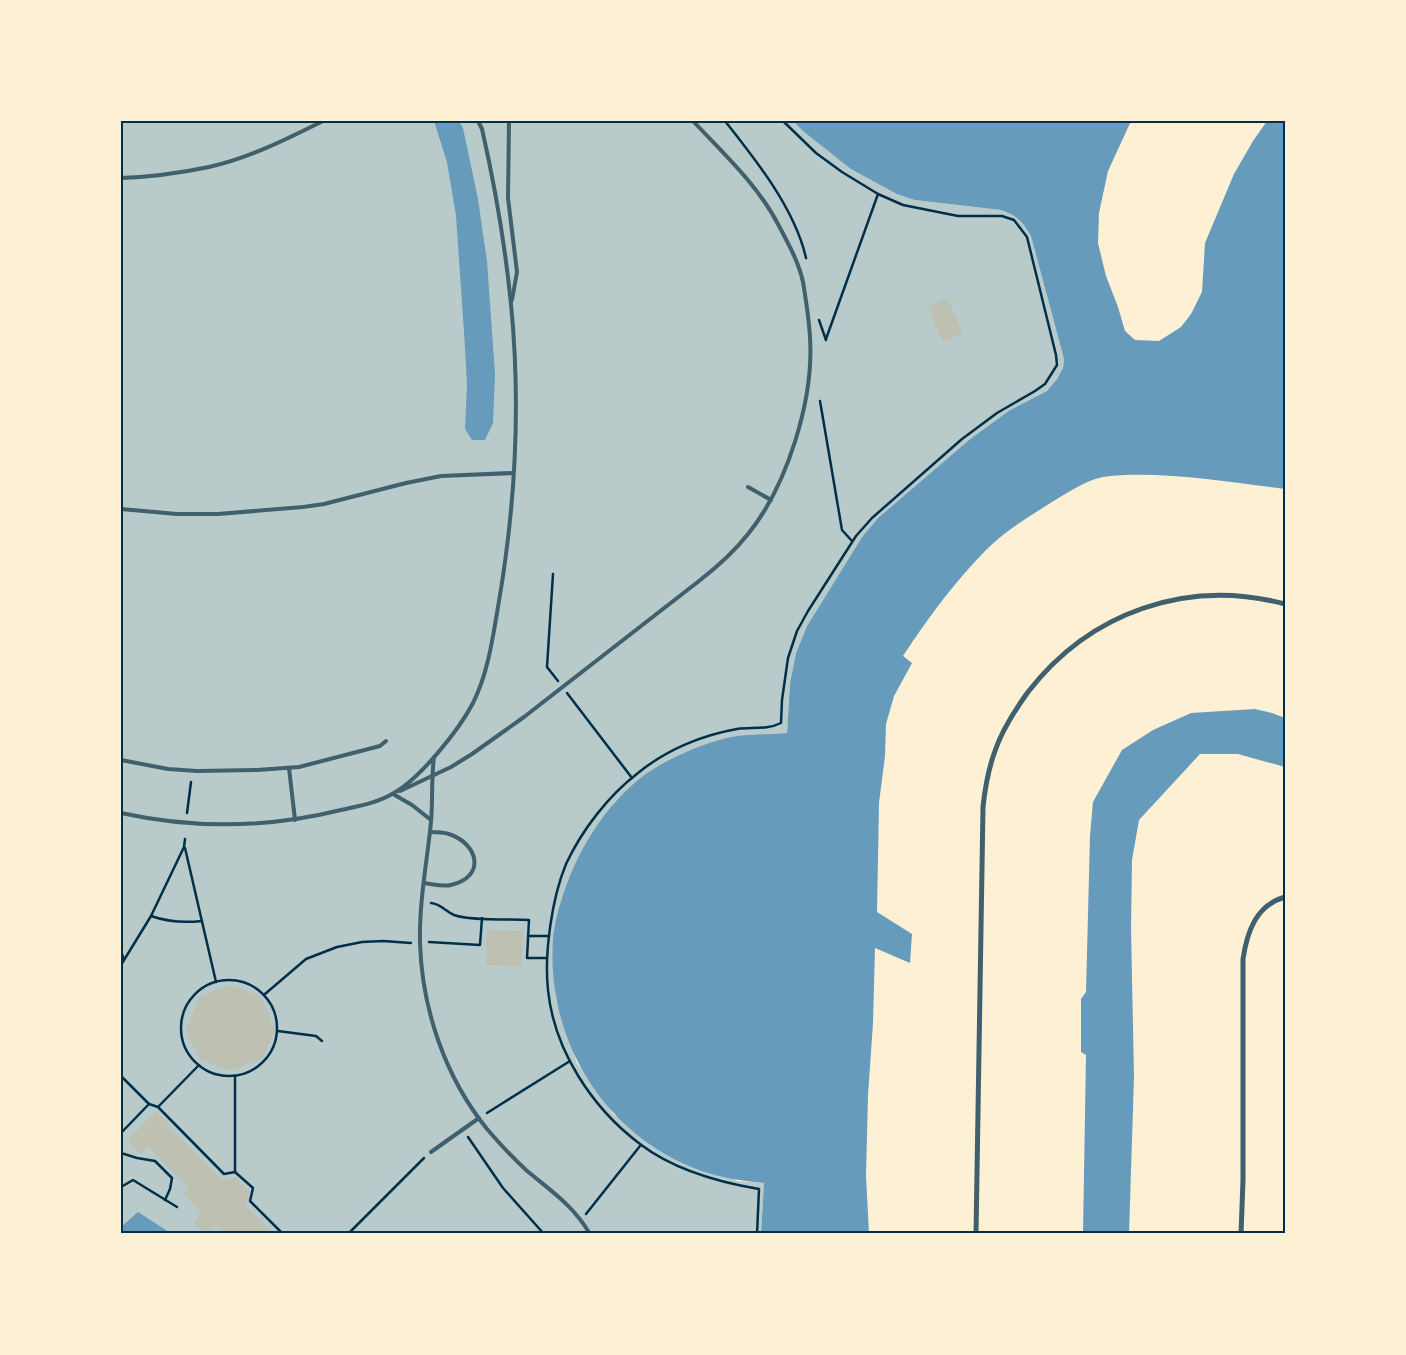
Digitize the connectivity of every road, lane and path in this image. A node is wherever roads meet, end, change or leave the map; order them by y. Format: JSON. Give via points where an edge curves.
{"nodes":[{"id":1,"x":323,"y":121,"type":"edge"},
{"id":2,"x":478,"y":121,"type":"edge"},
{"id":3,"x":482,"y":121,"type":"edge"},
{"id":4,"x":510,"y":121,"type":"edge"},
{"id":5,"x":692,"y":121,"type":"edge"},
{"id":6,"x":783,"y":121,"type":"edge"},
{"id":7,"x":482,"y":129,"type":"junction"},
{"id":8,"x":121,"y":178,"type":"edge"},
{"id":9,"x":878,"y":194,"type":"junction"},
{"id":10,"x":511,"y":305,"type":"junction"},
{"id":11,"x":826,"y":340,"type":"dead end"},
{"id":12,"x":820,"y":401,"type":"dead end"},
{"id":13,"x":513,"y":473,"type":"junction"},
{"id":14,"x":748,"y":487,"type":"dead end"},
{"id":15,"x":771,"y":500,"type":"junction"},
{"id":16,"x":121,"y":509,"type":"edge"},
{"id":17,"x":852,"y":541,"type":"junction"},
{"id":18,"x":1285,"y":604,"type":"edge"},
{"id":19,"x":386,"y":741,"type":"dead end"},
{"id":20,"x":434,"y":757,"type":"junction"},
{"id":21,"x":121,"y":760,"type":"edge"},
{"id":22,"x":289,"y":768,"type":"junction"},
{"id":23,"x":432,"y":776,"type":"junction"},
{"id":24,"x":191,"y":782,"type":"dead end"},
{"id":25,"x":393,"y":794,"type":"junction"},
{"id":26,"x":121,"y":813,"type":"edge"},
{"id":27,"x":187,"y":813,"type":"dead end"},
{"id":28,"x":295,"y":820,"type":"junction"},
{"id":29,"x":431,"y":820,"type":"junction"},
{"id":30,"x":430,"y":832,"type":"junction"},
{"id":31,"x":185,"y":839,"type":"dead end"},
{"id":32,"x":184,"y":847,"type":"junction"},
{"id":33,"x":424,"y":883,"type":"junction"},
{"id":34,"x":1285,"y":898,"type":"edge"},
{"id":35,"x":422,"y":902,"type":"junction"},
{"id":36,"x":151,"y":916,"type":"junction"},
{"id":37,"x":482,"y":918,"type":"junction"},
{"id":38,"x":202,"y":921,"type":"junction"},
{"id":39,"x":528,"y":936,"type":"junction"},
{"id":40,"x":549,"y":936,"type":"junction"},
{"id":41,"x":429,"y":942,"type":"dead end"},
{"id":42,"x":413,"y":943,"type":"dead end"},
{"id":43,"x":121,"y":952,"type":"edge"},
{"id":44,"x":124,"y":958,"type":"junction"},
{"id":45,"x":546,"y":958,"type":"junction"},
{"id":46,"x":121,"y":965,"type":"edge"},
{"id":47,"x":216,"y":982,"type":"junction"},
{"id":48,"x":265,"y":994,"type":"junction"},
{"id":49,"x":278,"y":1031,"type":"junction"},
{"id":50,"x":322,"y":1041,"type":"dead end"},
{"id":51,"x":570,"y":1062,"type":"junction"},
{"id":52,"x":199,"y":1066,"type":"junction"},
{"id":53,"x":121,"y":1076,"type":"edge"},
{"id":54,"x":235,"y":1076,"type":"junction"},
{"id":55,"x":149,"y":1104,"type":"junction"},
{"id":56,"x":158,"y":1108,"type":"junction"},
{"id":57,"x":486,"y":1113,"type":"dead end"},
{"id":58,"x":479,"y":1118,"type":"junction"},
{"id":59,"x":466,"y":1132,"type":"dead end"},
{"id":60,"x":121,"y":1133,"type":"edge"},
{"id":61,"x":641,"y":1145,"type":"junction"},
{"id":62,"x":431,"y":1152,"type":"joint"},
{"id":63,"x":121,"y":1153,"type":"edge"},
{"id":64,"x":235,"y":1172,"type":"junction"},
{"id":65,"x":121,"y":1188,"type":"edge"},
{"id":66,"x":165,"y":1200,"type":"junction"},
{"id":67,"x":178,"y":1207,"type":"dead end"},
{"id":68,"x":581,"y":1218,"type":"junction"},
{"id":69,"x":283,"y":1234,"type":"edge"},
{"id":70,"x":348,"y":1234,"type":"edge"},
{"id":71,"x":544,"y":1234,"type":"edge"},
{"id":72,"x":590,"y":1234,"type":"edge"},
{"id":73,"x":757,"y":1234,"type":"edge"},
{"id":74,"x":976,"y":1234,"type":"edge"},
{"id":75,"x":1241,"y":1234,"type":"edge"}],
"edges":[{"from":1,"to":8,"type":"lane","via":[[279,143],[210,166]]},
{"from":2,"to":7,"type":"lane"},
{"from":3,"to":7,"type":"lane"},
{"from":4,"to":10,"type":"lane","via":[[508,198],[517,272]]},
{"from":5,"to":15,"type":"lane","via":[[740,169],[763,198],[779,225],[802,280],[810,339],[808,381],[786,469]]},
{"from":6,"to":9,"type":"path","via":[[816,153]]},
{"from":7,"to":10,"type":"lane","via":[[495,191]]},
{"from":9,"to":11,"type":"path"},
{"from":9,"to":17,"type":"path","via":[[903,205],[958,216],[1002,216],[1014,220],[1027,237],[1056,365],[1045,384],[962,439],[872,518]]},
{"from":10,"to":13,"type":"lane","via":[[515,369]]},
{"from":12,"to":17,"type":"path","via":[[842,530]]},
{"from":13,"to":16,"type":"lane","via":[[441,476],[303,507],[194,514]]},
{"from":13,"to":20,"type":"lane","via":[[502,584],[488,659],[472,704]]},
{"from":14,"to":15,"type":"lane"},
{"from":15,"to":23,"type":"lane","via":[[749,533],[699,582],[517,722],[472,754]]},
{"from":17,"to":40,"type":"path","via":[[797,631],[788,658],[781,723],[773,727],[738,729],[675,748],[638,772],[614,794],[566,865]]},
{"from":18,"to":74,"type":"street","via":[[1239,595],[1204,596],[1141,608],[1118,617],[1071,647],[1040,677],[1006,725],[987,778],[983,807]]},
{"from":19,"to":22,"type":"lane","via":[[380,746]]},
{"from":20,"to":23,"type":"lane"},
{"from":20,"to":25,"type":"lane"},
{"from":21,"to":22,"type":"lane","via":[[197,771]]},
{"from":22,"to":28,"type":"lane"},
{"from":23,"to":25,"type":"lane"},
{"from":23,"to":29,"type":"lane"},
{"from":24,"to":27,"type":"path"},
{"from":25,"to":28,"type":"lane"},
{"from":25,"to":29,"type":"lane"},
{"from":26,"to":28,"type":"lane","via":[[186,824],[233,825]]},
{"from":29,"to":30,"type":"lane"},
{"from":30,"to":33,"type":"lane"},
{"from":30,"to":33,"type":"lane","via":[[448,833],[460,840],[471,848],[475,860],[469,876],[458,883],[443,886]]},
{"from":31,"to":32,"type":"path"},
{"from":32,"to":36,"type":"path"},
{"from":32,"to":38,"type":"path"},
{"from":33,"to":35,"type":"lane"},
{"from":34,"to":75,"type":"street","via":[[1274,900],[1252,923],[1243,959]]},
{"from":35,"to":37,"type":"path","via":[[438,903],[454,915]]},
{"from":35,"to":58,"type":"lane","via":[[420,942],[425,992],[437,1039],[455,1079]]},
{"from":36,"to":38,"type":"path","via":[[165,921]]},
{"from":36,"to":44,"type":"path"},
{"from":37,"to":39,"type":"path","via":[[529,920]]},
{"from":37,"to":41,"type":"path","via":[[480,945]]},
{"from":38,"to":47,"type":"path"},
{"from":39,"to":40,"type":"path"},
{"from":39,"to":45,"type":"path","via":[[527,958]]},
{"from":40,"to":45,"type":"path"},
{"from":42,"to":48,"type":"path","via":[[383,940],[337,947],[306,959]]},
{"from":43,"to":44,"type":"path"},
{"from":44,"to":46,"type":"path"},
{"from":45,"to":51,"type":"path","via":[[555,1024]]},
{"from":47,"to":48,"type":"path","via":[[232,979]]},
{"from":47,"to":52,"type":"path","via":[[206,985],[194,995],[181,1022],[187,1052]]},
{"from":48,"to":49,"type":"path","via":[[277,1018]]},
{"from":49,"to":50,"type":"path","via":[[316,1036]]},
{"from":49,"to":54,"type":"path","via":[[268,1058],[258,1068]]},
{"from":51,"to":57,"type":"path"},
{"from":51,"to":61,"type":"path","via":[[591,1096]]},
{"from":52,"to":54,"type":"path","via":[[218,1075]]},
{"from":52,"to":56,"type":"path"},
{"from":53,"to":55,"type":"path"},
{"from":54,"to":64,"type":"path"},
{"from":55,"to":56,"type":"path"},
{"from":55,"to":60,"type":"path"},
{"from":56,"to":64,"type":"path","via":[[224,1174]]},
{"from":58,"to":62,"type":"lane"},
{"from":58,"to":68,"type":"lane","via":[[511,1155]]},
{"from":59,"to":71,"type":"path","via":[[503,1188]]},
{"from":61,"to":68,"type":"path","via":[[591,1210]]},
{"from":61,"to":73,"type":"path","via":[[667,1161],[706,1177],[758,1189]]},
{"from":62,"to":70,"type":"path"},
{"from":63,"to":66,"type":"path","via":[[155,1161],[172,1178]]},
{"from":64,"to":69,"type":"path","via":[[252,1188],[250,1201]]},
{"from":65,"to":66,"type":"path","via":[[133,1180]]},
{"from":66,"to":67,"type":"path"},
{"from":68,"to":72,"type":"lane"}]}
